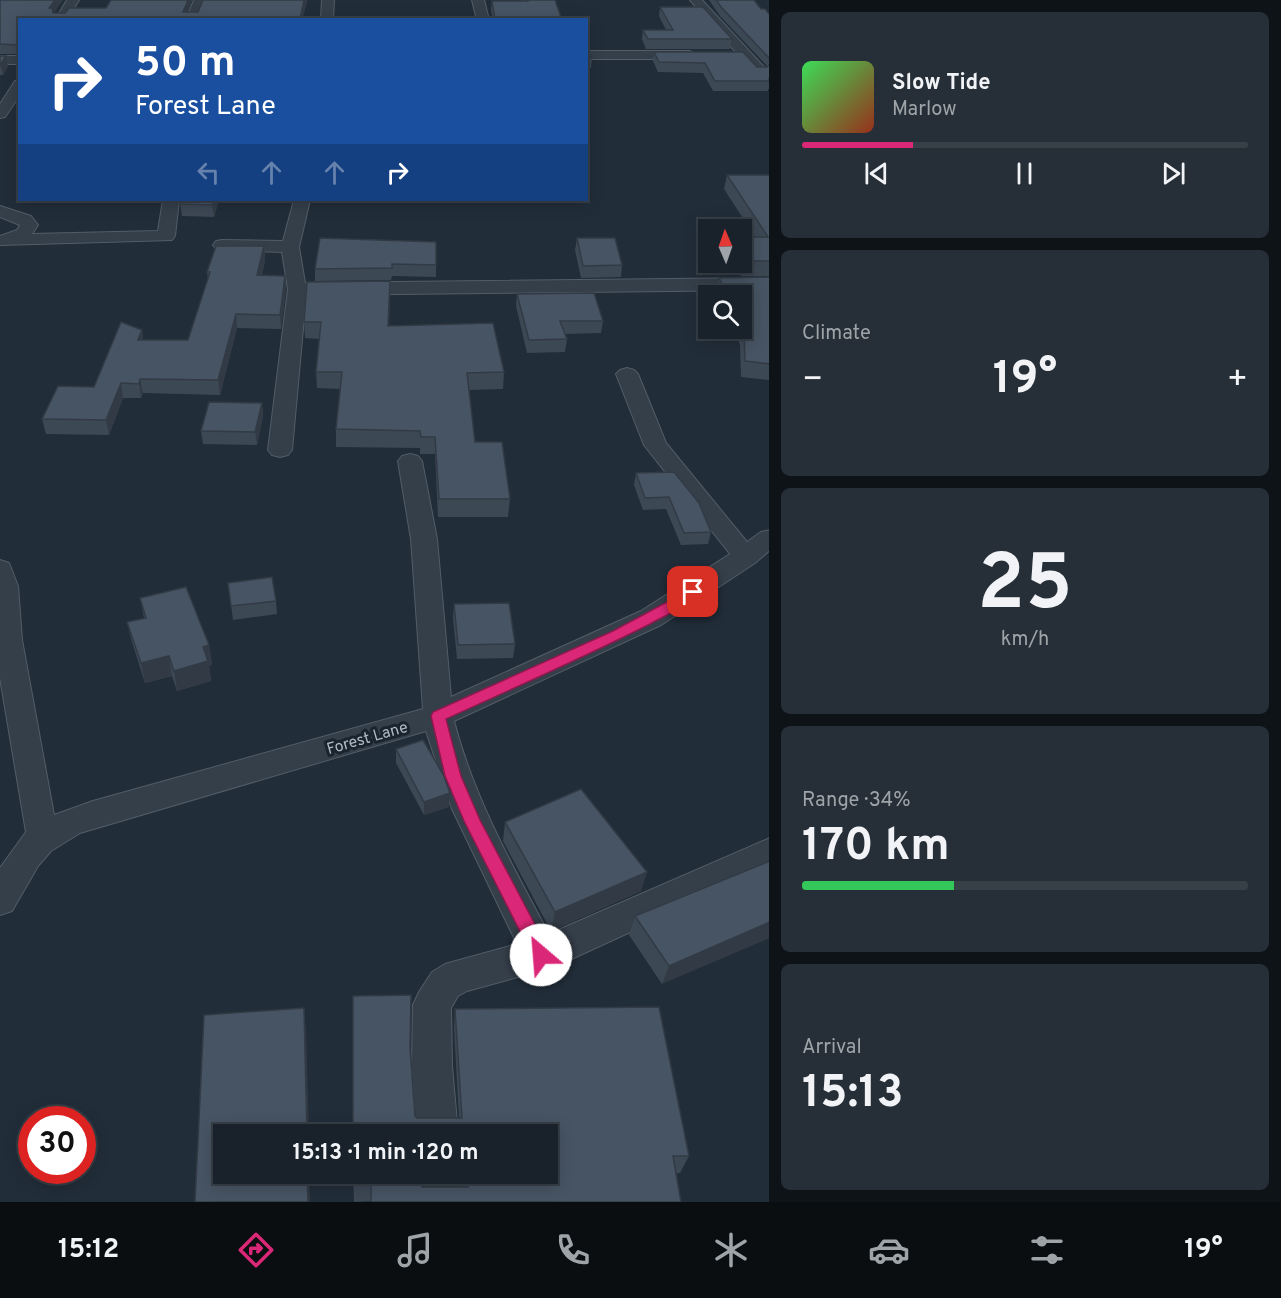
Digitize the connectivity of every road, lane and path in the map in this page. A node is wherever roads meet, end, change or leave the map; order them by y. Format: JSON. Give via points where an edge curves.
{"nodes":[{"id":1,"x":73,"y":0,"type":"edge"},
{"id":2,"x":200,"y":0,"type":"edge"},
{"id":3,"x":328,"y":0,"type":"edge"},
{"id":4,"x":478,"y":0,"type":"edge"},
{"id":5,"x":696,"y":0,"type":"edge"},
{"id":6,"x":62,"y":18,"type":"edge"},
{"id":7,"x":193,"y":18,"type":"edge"},
{"id":8,"x":327,"y":18,"type":"edge"},
{"id":9,"x":482,"y":18,"type":"edge"},
{"id":10,"x":588,"y":55,"type":"edge"},
{"id":11,"x":700,"y":55,"type":"edge"},
{"id":12,"x":722,"y":55,"type":"edge"},
{"id":13,"x":745,"y":55,"type":"junction"},
{"id":14,"x":0,"y":60,"type":"edge"},
{"id":15,"x":18,"y":60,"type":"edge"},
{"id":16,"x":760,"y":71,"type":"edge"},
{"id":17,"x":18,"y":88,"type":"edge"},
{"id":18,"x":3,"y":117,"type":"edge"},
{"id":19,"x":171,"y":201,"type":"edge"},
{"id":20,"x":302,"y":201,"type":"edge"},
{"id":21,"x":0,"y":211,"type":"edge"},
{"id":22,"x":5,"y":241,"type":"edge"},
{"id":23,"x":222,"y":245,"type":"edge"},
{"id":24,"x":290,"y":247,"type":"junction"},
{"id":25,"x":769,"y":284,"type":"edge"},
{"id":26,"x":297,"y":289,"type":"junction"},
{"id":27,"x":627,"y":374,"type":"dead end"},
{"id":28,"x":280,"y":450,"type":"dead end"},
{"id":29,"x":410,"y":461,"type":"dead end"},
{"id":30,"x":769,"y":539,"type":"edge"},
{"id":31,"x":746,"y":556,"type":"junction"},
{"id":32,"x":0,"y":569,"type":"edge"},
{"id":33,"x":438,"y":716,"type":"junction"},
{"id":34,"x":44,"y":837,"type":"junction"},
{"id":35,"x":769,"y":852,"type":"edge"},
{"id":36,"x":0,"y":900,"type":"edge"},
{"id":37,"x":541,"y":955,"type":"junction"},
{"id":38,"x":436,"y":1124,"type":"edge"},
{"id":39,"x":441,"y":1184,"type":"edge"},
{"id":40,"x":443,"y":1202,"type":"edge"}],
"edges":[{"from":1,"to":6,"type":"street"},
{"from":2,"to":7,"type":"street"},
{"from":3,"to":8,"type":"street"},
{"from":4,"to":9,"type":"street"},
{"from":5,"to":13,"type":"street"},
{"from":10,"to":11,"type":"street"},
{"from":12,"to":13,"type":"street"},
{"from":13,"to":16,"type":"street"},
{"from":14,"to":15,"type":"street"},
{"from":17,"to":18,"type":"street"},
{"from":19,"to":22,"type":"street","via":[[166,236]]},
{"from":20,"to":24,"type":"street"},
{"from":21,"to":22,"type":"street","via":[[29,225],[23,234]]},
{"from":23,"to":24,"type":"street"},
{"from":24,"to":26,"type":"street"},
{"from":25,"to":26,"type":"street"},
{"from":26,"to":28,"type":"street"},
{"from":27,"to":31,"type":"street","via":[[655,445]]},
{"from":29,"to":33,"type":"street","via":[[424,539]]},
{"from":30,"to":31,"type":"street","name":"Forest Lane"},
{"from":31,"to":33,"type":"street","name":"Forest Lane","via":[[651,618]]},
{"from":32,"to":34,"type":"street","via":[[5,586],[8,640]]},
{"from":33,"to":34,"type":"street","name":"Forest Lane","via":[[93,814]]},
{"from":33,"to":37,"type":"street","via":[[453,776]]},
{"from":34,"to":36,"type":"street","name":"Forest Lane"},
{"from":35,"to":37,"type":"street"},
{"from":37,"to":38,"type":"street","via":[[458,976],[438,993],[432,1005]]},
{"from":39,"to":40,"type":"street"}]}
